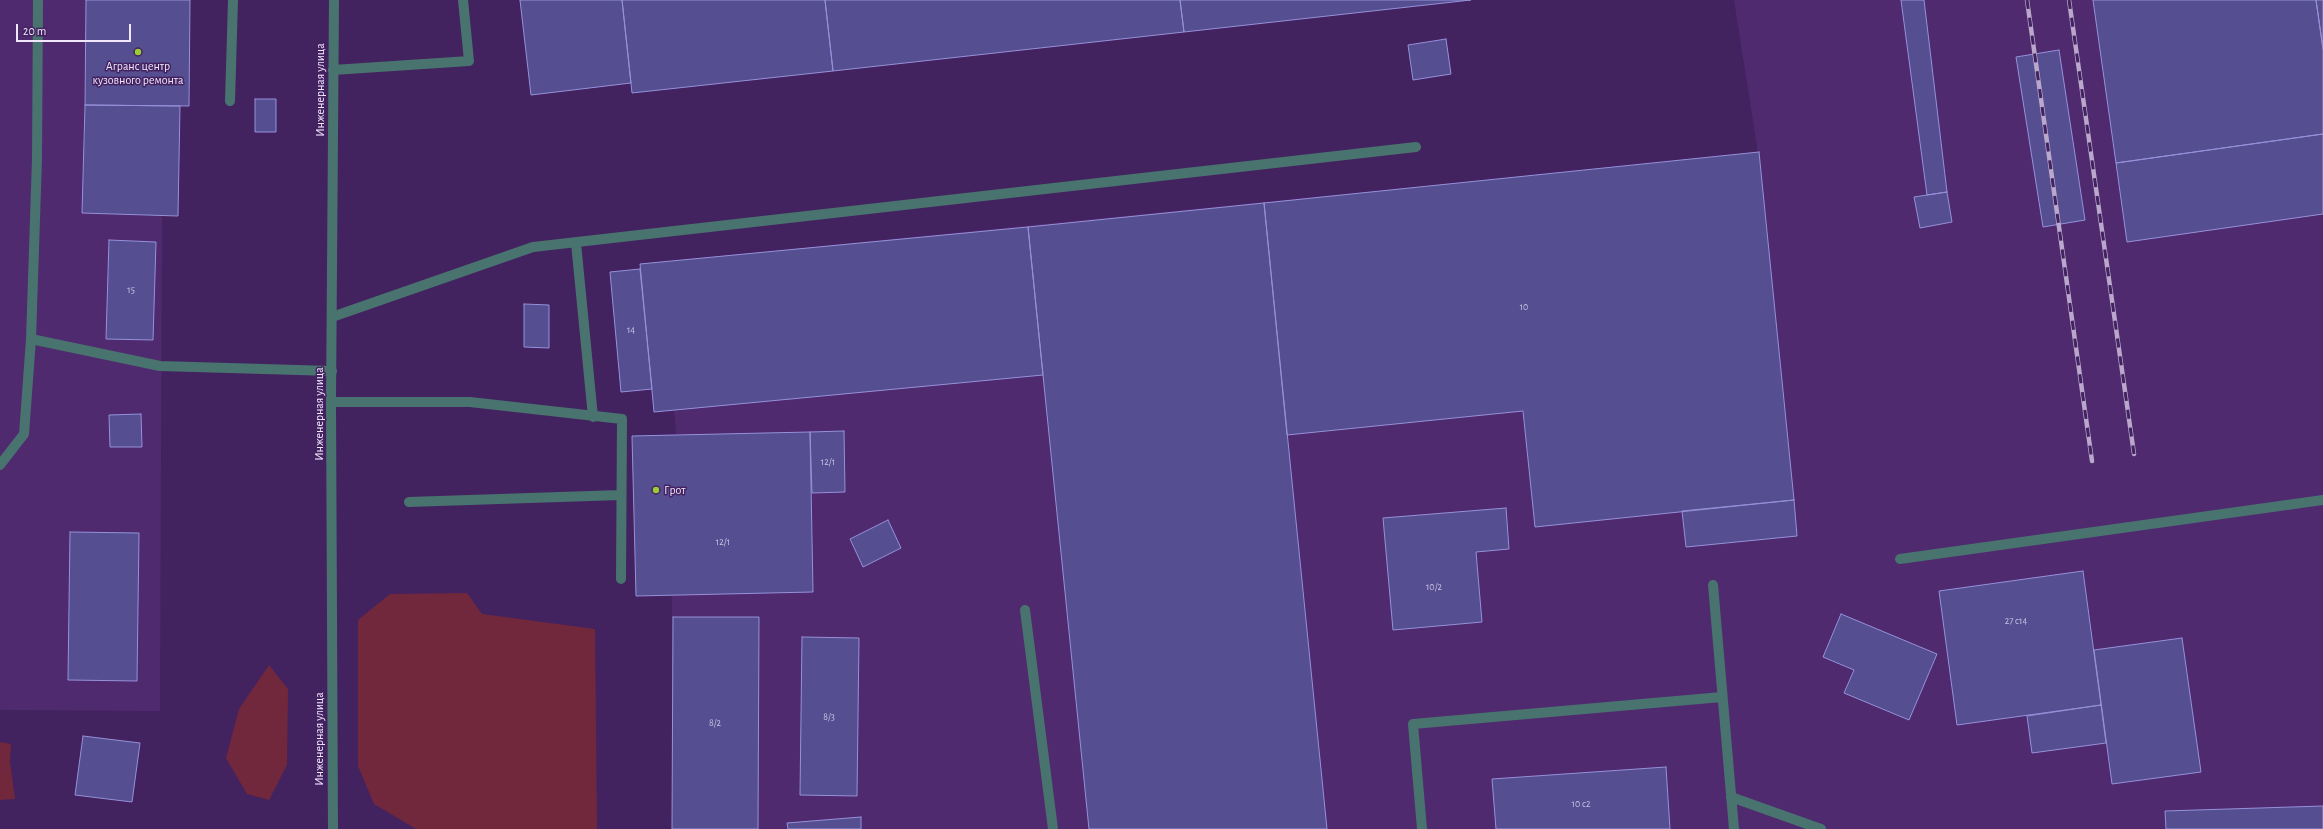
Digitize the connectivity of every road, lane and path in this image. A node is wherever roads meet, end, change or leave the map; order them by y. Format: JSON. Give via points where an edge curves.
{"nodes":[{"id":1,"x":38,"y":0,"type":"edge"},
{"id":2,"x":233,"y":0,"type":"edge"},
{"id":3,"x":334,"y":0,"type":"edge"},
{"id":4,"x":463,"y":0,"type":"edge"},
{"id":5,"x":333,"y":70,"type":"junction"},
{"id":6,"x":230,"y":101,"type":"dead end"},
{"id":7,"x":1416,"y":147,"type":"dead end"},
{"id":8,"x":576,"y":243,"type":"junction"},
{"id":9,"x":332,"y":316,"type":"junction"},
{"id":10,"x":31,"y":340,"type":"junction"},
{"id":11,"x":332,"y":371,"type":"junction"},
{"id":12,"x":331,"y":402,"type":"junction"},
{"id":13,"x":593,"y":417,"type":"junction"},
{"id":14,"x":0,"y":465,"type":"edge"},
{"id":15,"x":620,"y":494,"type":"junction"},
{"id":16,"x":2323,"y":500,"type":"edge"},
{"id":17,"x":409,"y":502,"type":"dead end"},
{"id":18,"x":1900,"y":559,"type":"dead end"},
{"id":19,"x":621,"y":579,"type":"dead end"},
{"id":20,"x":1713,"y":585,"type":"dead end"},
{"id":21,"x":1025,"y":610,"type":"dead end"},
{"id":22,"x":1722,"y":697,"type":"junction"},
{"id":23,"x":1731,"y":797,"type":"junction"},
{"id":24,"x":333,"y":829,"type":"edge"},
{"id":25,"x":1053,"y":829,"type":"edge"},
{"id":26,"x":1422,"y":829,"type":"edge"},
{"id":27,"x":1734,"y":829,"type":"edge"},
{"id":28,"x":1821,"y":829,"type":"edge"}],
"edges":[{"from":1,"to":10,"type":"street","via":[[38,159]]},
{"from":2,"to":6,"type":"street"},
{"from":3,"to":5,"type":"street","name":"Инженерная улица"},
{"from":4,"to":5,"type":"street","via":[[469,61]]},
{"from":5,"to":9,"type":"street","name":"Инженерная улица"},
{"from":7,"to":8,"type":"street"},
{"from":8,"to":9,"type":"street","via":[[533,247]]},
{"from":8,"to":13,"type":"street"},
{"from":9,"to":11,"type":"street","name":"Инженерная улица"},
{"from":10,"to":11,"type":"street","via":[[160,366]]},
{"from":10,"to":14,"type":"street","via":[[24,434]]},
{"from":11,"to":12,"type":"street","name":"Инженерная улица"},
{"from":12,"to":13,"type":"street","via":[[470,402]]},
{"from":12,"to":24,"type":"street","name":"Инженерная улица"},
{"from":13,"to":15,"type":"street","via":[[622,419]]},
{"from":15,"to":17,"type":"street"},
{"from":15,"to":19,"type":"street"},
{"from":16,"to":18,"type":"street"},
{"from":20,"to":22,"type":"street"},
{"from":21,"to":25,"type":"street"},
{"from":22,"to":23,"type":"street"},
{"from":22,"to":26,"type":"street","via":[[1413,724]]},
{"from":23,"to":27,"type":"street"},
{"from":23,"to":28,"type":"street"}]}
